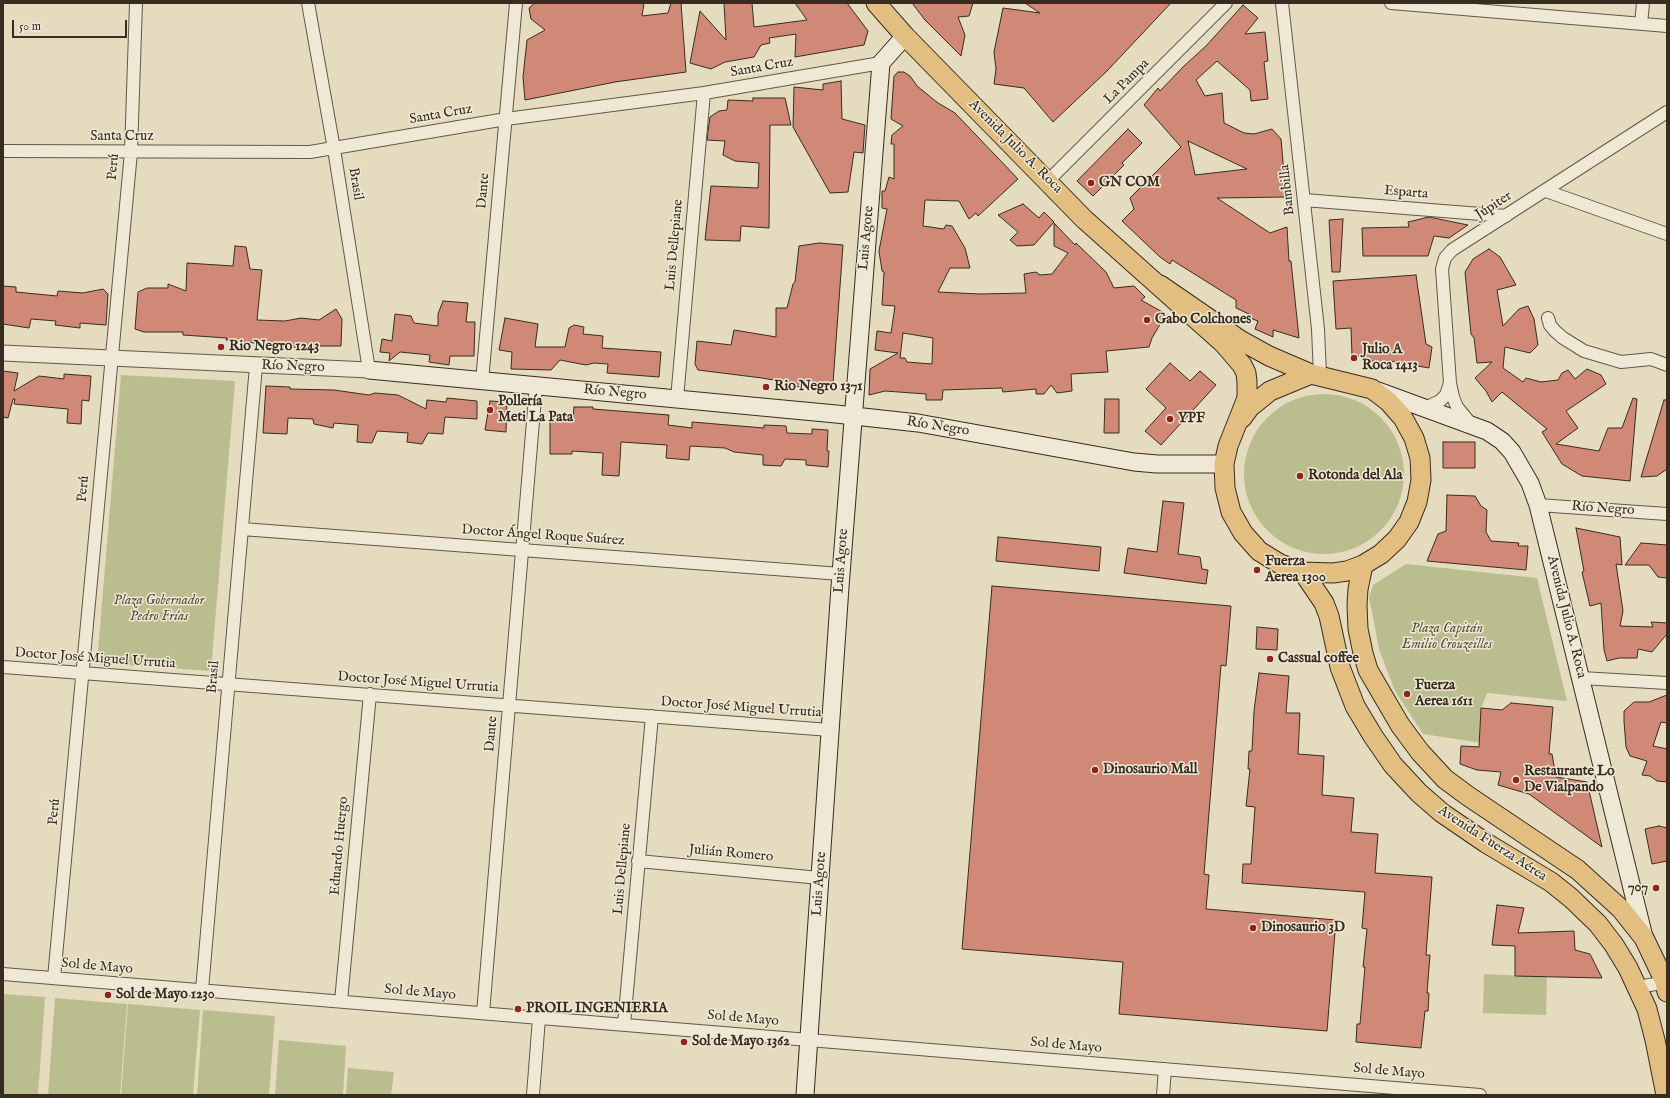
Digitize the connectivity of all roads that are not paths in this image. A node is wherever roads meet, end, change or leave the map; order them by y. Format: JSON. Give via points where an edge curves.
{"nodes":[{"id":1,"x":136,"y":3,"type":"edge"},
{"id":2,"x":308,"y":3,"type":"edge"},
{"id":3,"x":516,"y":3,"type":"edge"},
{"id":4,"x":876,"y":3,"type":"edge"},
{"id":5,"x":1226,"y":3,"type":"edge"},
{"id":6,"x":1282,"y":3,"type":"edge"},
{"id":7,"x":1391,"y":3,"type":"edge"},
{"id":8,"x":1643,"y":3,"type":"edge"},
{"id":9,"x":1410,"y":4,"type":"edge"},
{"id":10,"x":1641,"y":24,"type":"junction"},
{"id":11,"x":1667,"y":26,"type":"edge"},
{"id":12,"x":905,"y":36,"type":"junction"},
{"id":13,"x":881,"y":62,"type":"junction"},
{"id":14,"x":704,"y":93,"type":"junction"},
{"id":15,"x":1667,"y":112,"type":"edge"},
{"id":16,"x":506,"y":119,"type":"junction"},
{"id":17,"x":334,"y":149,"type":"junction"},
{"id":18,"x":3,"y":151,"type":"edge"},
{"id":19,"x":131,"y":152,"type":"junction"},
{"id":20,"x":1048,"y":182,"type":"junction"},
{"id":21,"x":1546,"y":191,"type":"junction"},
{"id":22,"x":1304,"y":200,"type":"junction"},
{"id":23,"x":1506,"y":216,"type":"junction"},
{"id":24,"x":1667,"y":234,"type":"edge"},
{"id":25,"x":1160,"y":285,"type":"junction"},
{"id":26,"x":1548,"y":318,"type":"dead end"},
{"id":27,"x":3,"y":353,"type":"edge"},
{"id":28,"x":111,"y":358,"type":"junction"},
{"id":29,"x":1667,"y":365,"type":"edge"},
{"id":30,"x":256,"y":366,"type":"junction"},
{"id":31,"x":369,"y":370,"type":"junction"},
{"id":32,"x":1316,"y":374,"type":"junction"},
{"id":33,"x":482,"y":381,"type":"junction"},
{"id":34,"x":1450,"y":383,"type":"junction"},
{"id":35,"x":536,"y":386,"type":"junction"},
{"id":36,"x":1372,"y":389,"type":"junction"},
{"id":37,"x":677,"y":399,"type":"junction"},
{"id":38,"x":1425,"y":408,"type":"junction"},
{"id":39,"x":853,"y":415,"type":"junction"},
{"id":40,"x":1473,"y":426,"type":"junction"},
{"id":41,"x":1235,"y":429,"type":"junction"},
{"id":42,"x":1224,"y":464,"type":"junction"},
{"id":43,"x":1538,"y":505,"type":"junction"},
{"id":44,"x":1667,"y":514,"type":"edge"},
{"id":45,"x":242,"y":529,"type":"junction"},
{"id":46,"x":522,"y":550,"type":"junction"},
{"id":47,"x":1362,"y":565,"type":"junction"},
{"id":48,"x":1303,"y":572,"type":"junction"},
{"id":49,"x":841,"y":574,"type":"junction"},
{"id":50,"x":3,"y":667,"type":"edge"},
{"id":51,"x":83,"y":673,"type":"junction"},
{"id":52,"x":1581,"y":678,"type":"junction"},
{"id":53,"x":1667,"y":683,"type":"edge"},
{"id":54,"x":229,"y":684,"type":"junction"},
{"id":55,"x":370,"y":694,"type":"junction"},
{"id":56,"x":509,"y":704,"type":"junction"},
{"id":57,"x":652,"y":716,"type":"junction"},
{"id":58,"x":830,"y":730,"type":"junction"},
{"id":59,"x":638,"y":861,"type":"junction"},
{"id":60,"x":820,"y":878,"type":"junction"},
{"id":61,"x":1644,"y":938,"type":"junction"},
{"id":62,"x":3,"y":974,"type":"edge"},
{"id":63,"x":54,"y":978,"type":"junction"},
{"id":64,"x":1666,"y":986,"type":"edge"},
{"id":65,"x":1638,"y":987,"type":"junction"},
{"id":66,"x":202,"y":990,"type":"junction"},
{"id":67,"x":341,"y":1002,"type":"junction"},
{"id":68,"x":483,"y":1013,"type":"junction"},
{"id":69,"x":539,"y":1018,"type":"junction"},
{"id":70,"x":624,"y":1024,"type":"junction"},
{"id":71,"x":809,"y":1039,"type":"junction"},
{"id":72,"x":1165,"y":1069,"type":"junction"},
{"id":73,"x":1418,"y":1092,"type":"edge"},
{"id":74,"x":533,"y":1095,"type":"edge"},
{"id":75,"x":805,"y":1095,"type":"edge"},
{"id":76,"x":1163,"y":1095,"type":"edge"},
{"id":77,"x":1480,"y":1095,"type":"edge"},
{"id":78,"x":1666,"y":1095,"type":"edge"}],
"edges":[{"from":1,"to":19,"type":"street","name":"Perú"},
{"from":2,"to":17,"type":"street","name":"Brasil"},
{"from":3,"to":16,"type":"street","name":"Dante"},
{"from":4,"to":12,"type":"main road","name":"Avenida Julio A. Roca"},
{"from":5,"to":20,"type":"street","name":"La Pampa"},
{"from":6,"to":22,"type":"street","name":"Bambilla"},
{"from":7,"to":9,"type":"street"},
{"from":8,"to":10,"type":"street"},
{"from":9,"to":10,"type":"street"},
{"from":10,"to":11,"type":"street"},
{"from":12,"to":13,"type":"main road"},
{"from":12,"to":20,"type":"main road","name":"Avenida Julio A. Roca"},
{"from":13,"to":14,"type":"street","name":"Santa Cruz"},
{"from":13,"to":39,"type":"main road","name":"Luis Agote"},
{"from":14,"to":16,"type":"street","name":"Santa Cruz"},
{"from":14,"to":37,"type":"street","name":"Luis Dellepiane"},
{"from":15,"to":21,"type":"street","name":"Júpiter"},
{"from":16,"to":17,"type":"street","name":"Santa Cruz"},
{"from":16,"to":33,"type":"street","name":"Dante"},
{"from":17,"to":19,"type":"street","name":"Santa Cruz","via":[[310,152]]},
{"from":17,"to":31,"type":"street","name":"Brasil"},
{"from":18,"to":19,"type":"street","name":"Santa Cruz"},
{"from":19,"to":28,"type":"street","name":"Perú"},
{"from":20,"to":25,"type":"main road","name":"Avenida Julio A. Roca","via":[[1084,219]]},
{"from":21,"to":23,"type":"street","name":"Júpiter"},
{"from":21,"to":24,"type":"street"},
{"from":22,"to":23,"type":"street","name":"Esparta"},
{"from":22,"to":32,"type":"street","name":"Bambilla","via":[[1318,329]]},
{"from":23,"to":34,"type":"street","name":"Júpiter","via":[[1452,250],[1445,258],[1442,269]]},
{"from":25,"to":32,"type":"main road","name":"Avenida Julio A. Roca","via":[[1259,351],[1285,364]]},
{"from":25,"to":41,"type":"main road","name":"Avenida Julio A. Roca","via":[[1224,344],[1242,365],[1246,373],[1247,394]]},
{"from":26,"to":29,"type":"street","via":[[1555,331],[1584,351],[1621,362],[1651,359]]},
{"from":27,"to":28,"type":"street","name":"Río Negro"},
{"from":28,"to":30,"type":"street","name":"Río Negro"},
{"from":28,"to":51,"type":"street","name":"Perú"},
{"from":30,"to":31,"type":"street","name":"Río Negro"},
{"from":30,"to":45,"type":"street","name":"Brasil"},
{"from":31,"to":33,"type":"main road","name":"Río Negro"},
{"from":32,"to":36,"type":"main road","name":"Avenida Julio A. Roca"},
{"from":32,"to":41,"type":"main road","name":"Avenida Julio A. Roca","via":[[1270,391],[1250,407]]},
{"from":33,"to":35,"type":"main road","name":"Río Negro"},
{"from":34,"to":38,"type":"street","via":[[1446,395]]},
{"from":34,"to":40,"type":"street","name":"Júpiter","via":[[1457,407]]},
{"from":35,"to":37,"type":"main road","name":"Río Negro"},
{"from":35,"to":46,"type":"street","name":"Dante"},
{"from":36,"to":38,"type":"main road","name":"Avenida Julio A. Roca"},
{"from":36,"to":47,"type":"main road","name":"Avenida Julio A. Roca","via":[[1389,402],[1403,418],[1414,438],[1420,458],[1421,480],[1417,502],[1409,522],[1397,540]]},
{"from":37,"to":39,"type":"main road","name":"Río Negro"},
{"from":38,"to":40,"type":"main road","name":"Avenida Julio A. Roca"},
{"from":39,"to":42,"type":"main road","name":"Río Negro","via":[[918,423],[1134,462]]},
{"from":39,"to":49,"type":"main road","name":"Luis Agote"},
{"from":40,"to":43,"type":"main road","name":"Avenida Julio A. Roca","via":[[1487,431],[1512,452],[1530,483]]},
{"from":41,"to":42,"type":"main road","name":"Avenida Julio A. Roca"},
{"from":42,"to":48,"type":"main road","name":"Avenida Julio A. Roca","via":[[1225,488],[1231,512],[1243,533],[1259,551],[1280,564]]},
{"from":43,"to":44,"type":"street","name":"Río Negro"},
{"from":43,"to":52,"type":"main road","name":"Avenida Julio A. Roca"},
{"from":45,"to":46,"type":"street","name":"Doctor Ángel Roque Suárez"},
{"from":45,"to":54,"type":"street","name":"Brasil"},
{"from":46,"to":49,"type":"street","name":"Doctor Ángel Roque Suárez"},
{"from":46,"to":56,"type":"street","name":"Dante"},
{"from":47,"to":48,"type":"main road","name":"Avenida Julio A. Roca","via":[[1333,573]]},
{"from":47,"to":61,"type":"main road","name":"Avenida Fuerza Aérea","via":[[1357,605],[1358,629],[1368,670],[1400,725],[1420,752],[1445,779],[1578,870],[1621,909]]},
{"from":48,"to":65,"type":"main road","name":"Avenida Fuerza Aérea","via":[[1324,603],[1340,668],[1356,706],[1393,765],[1442,813],[1551,882],[1571,898],[1598,924],[1626,964]]},
{"from":49,"to":58,"type":"main road","name":"Luis Agote"},
{"from":50,"to":51,"type":"street","name":"Doctor José Miguel Urrutia"},
{"from":51,"to":54,"type":"street","name":"Doctor José Miguel Urrutia"},
{"from":51,"to":63,"type":"street","name":"Perú"},
{"from":52,"to":53,"type":"street"},
{"from":52,"to":61,"type":"main road","name":"Avenida Julio A. Roca"},
{"from":54,"to":55,"type":"street","name":"Doctor José Miguel Urrutia"},
{"from":54,"to":66,"type":"street","name":"Brasil"},
{"from":55,"to":56,"type":"street","name":"Doctor José Miguel Urrutia"},
{"from":55,"to":67,"type":"street","name":"Eduardo Huergo"},
{"from":56,"to":57,"type":"street","name":"Doctor José Miguel Urrutia"},
{"from":56,"to":68,"type":"street","name":"Dante"},
{"from":57,"to":58,"type":"street","name":"Doctor José Miguel Urrutia"},
{"from":57,"to":59,"type":"street","name":"Luis Dellepiane"},
{"from":58,"to":60,"type":"main road","name":"Luis Agote"},
{"from":59,"to":60,"type":"street","name":"Julián Romero"},
{"from":59,"to":70,"type":"street","name":"Luis Dellepiane"},
{"from":60,"to":71,"type":"main road","name":"Luis Agote"},
{"from":61,"to":64,"type":"main road","name":"Avenida Fuerza Aérea"},
{"from":62,"to":63,"type":"street","name":"Sol de Mayo"},
{"from":63,"to":66,"type":"street","name":"Sol de Mayo"},
{"from":64,"to":65,"type":"street"},
{"from":65,"to":78,"type":"main road","name":"Avenida Fuerza Aérea","via":[[1647,1009]]},
{"from":66,"to":67,"type":"street","name":"Sol de Mayo"},
{"from":67,"to":68,"type":"street","name":"Sol de Mayo"},
{"from":68,"to":69,"type":"street","name":"Sol de Mayo"},
{"from":69,"to":70,"type":"street","name":"Sol de Mayo"},
{"from":69,"to":74,"type":"street"},
{"from":70,"to":71,"type":"street","name":"Sol de Mayo"},
{"from":71,"to":72,"type":"street","name":"Sol de Mayo"},
{"from":71,"to":75,"type":"main road","name":"Luis Agote"},
{"from":72,"to":73,"type":"street","name":"Sol de Mayo"},
{"from":72,"to":76,"type":"street"},
{"from":73,"to":77,"type":"street","name":"Sol de Mayo"}]}
